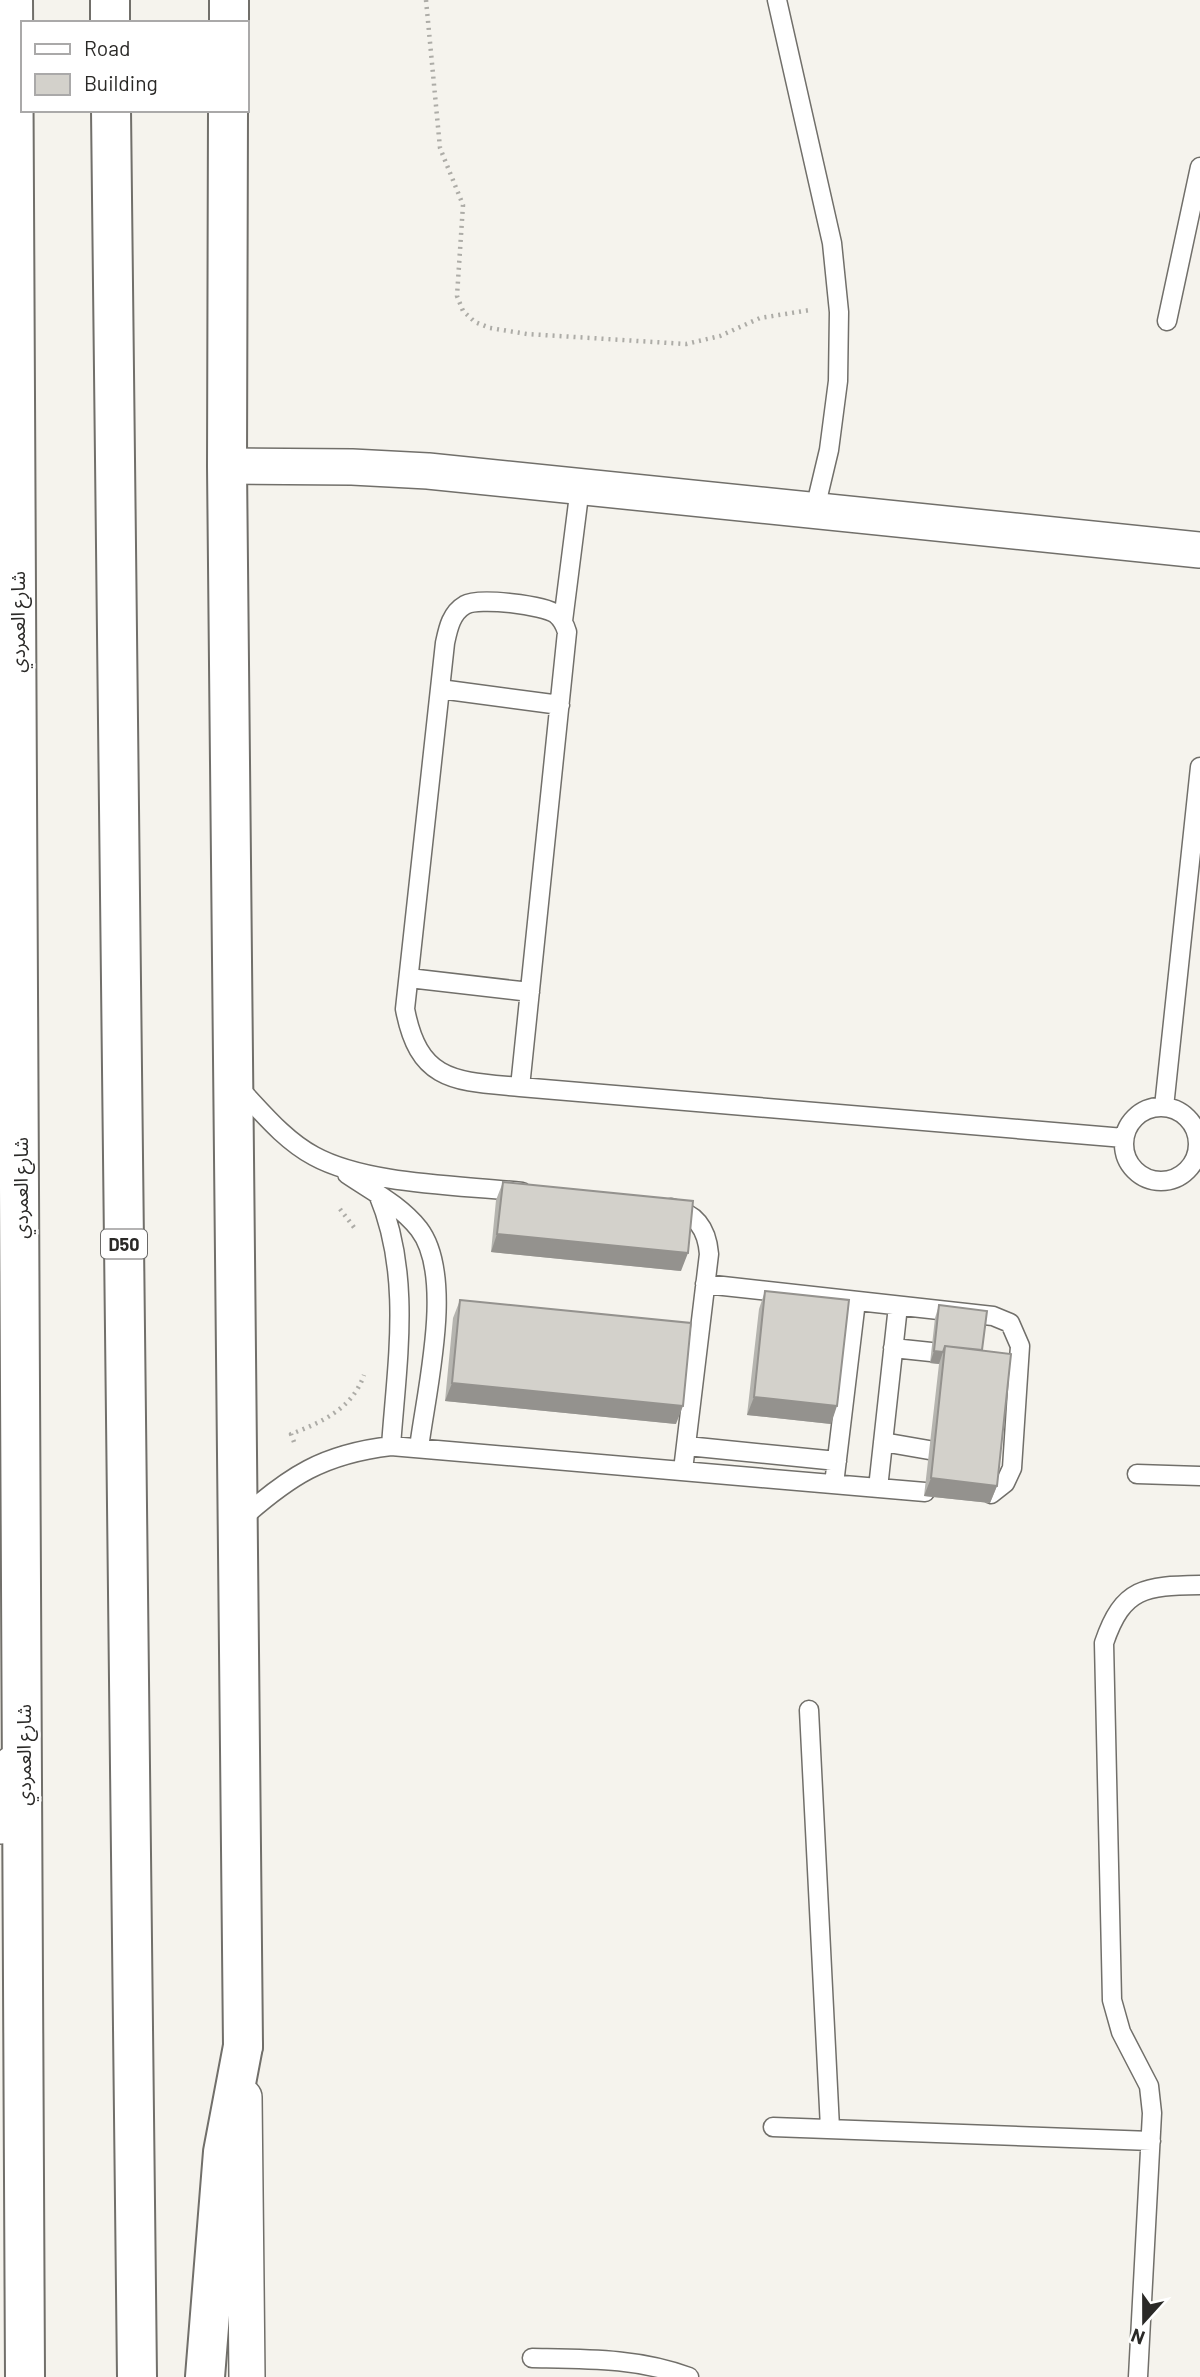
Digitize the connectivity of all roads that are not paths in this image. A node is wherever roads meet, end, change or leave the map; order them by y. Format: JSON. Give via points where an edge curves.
{"nodes":[{"id":1,"x":13,"y":0,"type":"edge"},
{"id":2,"x":110,"y":0,"type":"edge"},
{"id":3,"x":229,"y":0,"type":"edge"},
{"id":4,"x":235,"y":0,"type":"edge"},
{"id":5,"x":776,"y":0,"type":"edge"},
{"id":6,"x":110,"y":21,"type":"edge"},
{"id":7,"x":229,"y":21,"type":"edge"},
{"id":8,"x":111,"y":112,"type":"edge"},
{"id":9,"x":228,"y":112,"type":"edge"},
{"id":10,"x":1199,"y":176,"type":"edge"},
{"id":11,"x":1167,"y":321,"type":"dead end"},
{"id":12,"x":227,"y":466,"type":"junction"},
{"id":13,"x":580,"y":487,"type":"junction"},
{"id":14,"x":814,"y":513,"type":"junction"},
{"id":15,"x":0,"y":528,"type":"edge"},
{"id":16,"x":1200,"y":551,"type":"edge"},
{"id":17,"x":17,"y":583,"type":"junction"},
{"id":18,"x":563,"y":621,"type":"junction"},
{"id":19,"x":440,"y":689,"type":"junction"},
{"id":20,"x":560,"y":705,"type":"junction"},
{"id":21,"x":1200,"y":767,"type":"edge"},
{"id":22,"x":409,"y":978,"type":"junction"},
{"id":23,"x":530,"y":992,"type":"junction"},
{"id":24,"x":233,"y":1082,"type":"junction"},
{"id":25,"x":520,"y":1087,"type":"junction"},
{"id":26,"x":1164,"y":1107,"type":"junction"},
{"id":27,"x":1124,"y":1138,"type":"junction"},
{"id":28,"x":333,"y":1165,"type":"junction"},
{"id":29,"x":536,"y":1193,"type":"edge"},
{"id":30,"x":378,"y":1194,"type":"junction"},
{"id":31,"x":656,"y":1206,"type":"edge"},
{"id":32,"x":705,"y":1284,"type":"junction"},
{"id":33,"x":856,"y":1301,"type":"junction"},
{"id":34,"x":898,"y":1306,"type":"junction"},
{"id":35,"x":893,"y":1348,"type":"junction"},
{"id":36,"x":931,"y":1352,"type":"edge"},
{"id":37,"x":883,"y":1442,"type":"junction"},
{"id":38,"x":391,"y":1446,"type":"junction"},
{"id":39,"x":687,"y":1446,"type":"junction"},
{"id":40,"x":419,"y":1448,"type":"junction"},
{"id":41,"x":929,"y":1450,"type":"dead end"},
{"id":42,"x":837,"y":1461,"type":"junction"},
{"id":43,"x":684,"y":1470,"type":"junction"},
{"id":44,"x":1137,"y":1474,"type":"dead end"},
{"id":45,"x":1200,"y":1476,"type":"edge"},
{"id":46,"x":834,"y":1484,"type":"junction"},
{"id":47,"x":878,"y":1488,"type":"junction"},
{"id":48,"x":925,"y":1492,"type":"dead end"},
{"id":49,"x":11,"y":1494,"type":"edge"},
{"id":50,"x":992,"y":1494,"type":"edge"},
{"id":51,"x":236,"y":1524,"type":"junction"},
{"id":52,"x":1200,"y":1585,"type":"edge"},
{"id":53,"x":23,"y":1706,"type":"junction"},
{"id":54,"x":809,"y":1710,"type":"dead end"},
{"id":55,"x":0,"y":1826,"type":"edge"},
{"id":56,"x":243,"y":2046,"type":"junction"},
{"id":57,"x":773,"y":2127,"type":"dead end"},
{"id":58,"x":830,"y":2128,"type":"junction"},
{"id":59,"x":1151,"y":2141,"type":"junction"},
{"id":60,"x":532,"y":2358,"type":"dead end"},
{"id":61,"x":25,"y":2377,"type":"edge"},
{"id":62,"x":137,"y":2377,"type":"edge"},
{"id":63,"x":205,"y":2377,"type":"edge"},
{"id":64,"x":247,"y":2377,"type":"edge"},
{"id":65,"x":689,"y":2377,"type":"edge"},
{"id":66,"x":1138,"y":2377,"type":"edge"}],
"edges":[{"from":1,"to":17,"type":"main road","name":"شارع العمردي"},
{"from":2,"to":6,"type":"main road"},
{"from":3,"to":4,"type":"lane"},
{"from":3,"to":7,"type":"main road"},
{"from":5,"to":14,"type":"lane","via":[[831,243],[839,312],[838,381]]},
{"from":8,"to":62,"type":"main road","number":"D50"},
{"from":9,"to":12,"type":"main road"},
{"from":10,"to":11,"type":"lane"},
{"from":12,"to":13,"type":"street","via":[[428,471]]},
{"from":12,"to":24,"type":"main road"},
{"from":13,"to":14,"type":"street"},
{"from":13,"to":18,"type":"lane"},
{"from":14,"to":16,"type":"street"},
{"from":15,"to":17,"type":"main road"},
{"from":17,"to":49,"type":"main road","name":"شارع العمردي"},
{"from":18,"to":19,"type":"lane","via":[[543,608],[480,601],[466,604],[448,627]]},
{"from":18,"to":20,"type":"lane","via":[[567,644]]},
{"from":19,"to":20,"type":"lane"},
{"from":19,"to":22,"type":"lane"},
{"from":20,"to":23,"type":"lane"},
{"from":21,"to":26,"type":"lane"},
{"from":22,"to":23,"type":"lane"},
{"from":22,"to":25,"type":"lane","via":[[405,1009],[410,1038],[426,1062],[451,1078]]},
{"from":23,"to":25,"type":"lane"},
{"from":24,"to":28,"type":"lane","via":[[295,1143]]},
{"from":24,"to":51,"type":"main road"},
{"from":25,"to":27,"type":"lane"},
{"from":26,"to":27,"type":"lane","via":[[1138,1115]]},
{"from":26,"to":27,"type":"lane","via":[[1177,1110],[1195,1129],[1196,1156],[1190,1168],[1166,1180],[1140,1174],[1125,1152]]},
{"from":28,"to":29,"type":"lane","via":[[376,1176]]},
{"from":28,"to":30,"type":"lane"},
{"from":30,"to":38,"type":"lane","via":[[394,1237],[400,1283]]},
{"from":30,"to":40,"type":"lane","via":[[421,1232],[436,1265],[444,1304]]},
{"from":31,"to":32,"type":"lane","via":[[683,1210],[703,1228],[709,1254]]},
{"from":32,"to":33,"type":"lane"},
{"from":32,"to":39,"type":"lane","via":[[692,1335]]},
{"from":33,"to":34,"type":"lane"},
{"from":33,"to":42,"type":"lane"},
{"from":34,"to":35,"type":"lane"},
{"from":34,"to":50,"type":"lane","via":[[1002,1318],[1019,1337],[1012,1360],[1005,1450],[1010,1476]]},
{"from":35,"to":36,"type":"lane"},
{"from":35,"to":37,"type":"lane"},
{"from":37,"to":41,"type":"lane"},
{"from":37,"to":47,"type":"lane"},
{"from":38,"to":40,"type":"lane"},
{"from":38,"to":51,"type":"lane","via":[[332,1457],[305,1469]]},
{"from":39,"to":42,"type":"lane"},
{"from":39,"to":43,"type":"lane"},
{"from":40,"to":43,"type":"lane"},
{"from":42,"to":46,"type":"lane"},
{"from":43,"to":46,"type":"lane"},
{"from":44,"to":45,"type":"lane"},
{"from":46,"to":47,"type":"lane"},
{"from":47,"to":48,"type":"lane"},
{"from":49,"to":53,"type":"main road","name":"شارع العمردي"},
{"from":51,"to":56,"type":"main road"},
{"from":52,"to":59,"type":"lane","via":[[1138,1592],[1114,1613],[1104,1643],[1112,2000],[1121,2032],[1149,2086]]},
{"from":53,"to":55,"type":"street"},
{"from":53,"to":61,"type":"main road","name":"شارع العمردي"},
{"from":54,"to":58,"type":"lane"},
{"from":56,"to":63,"type":"main road","via":[[223,2152]]},
{"from":56,"to":64,"type":"street"},
{"from":57,"to":58,"type":"lane"},
{"from":58,"to":59,"type":"lane"},
{"from":59,"to":66,"type":"lane"},
{"from":60,"to":65,"type":"lane","via":[[622,2360]]}]}
